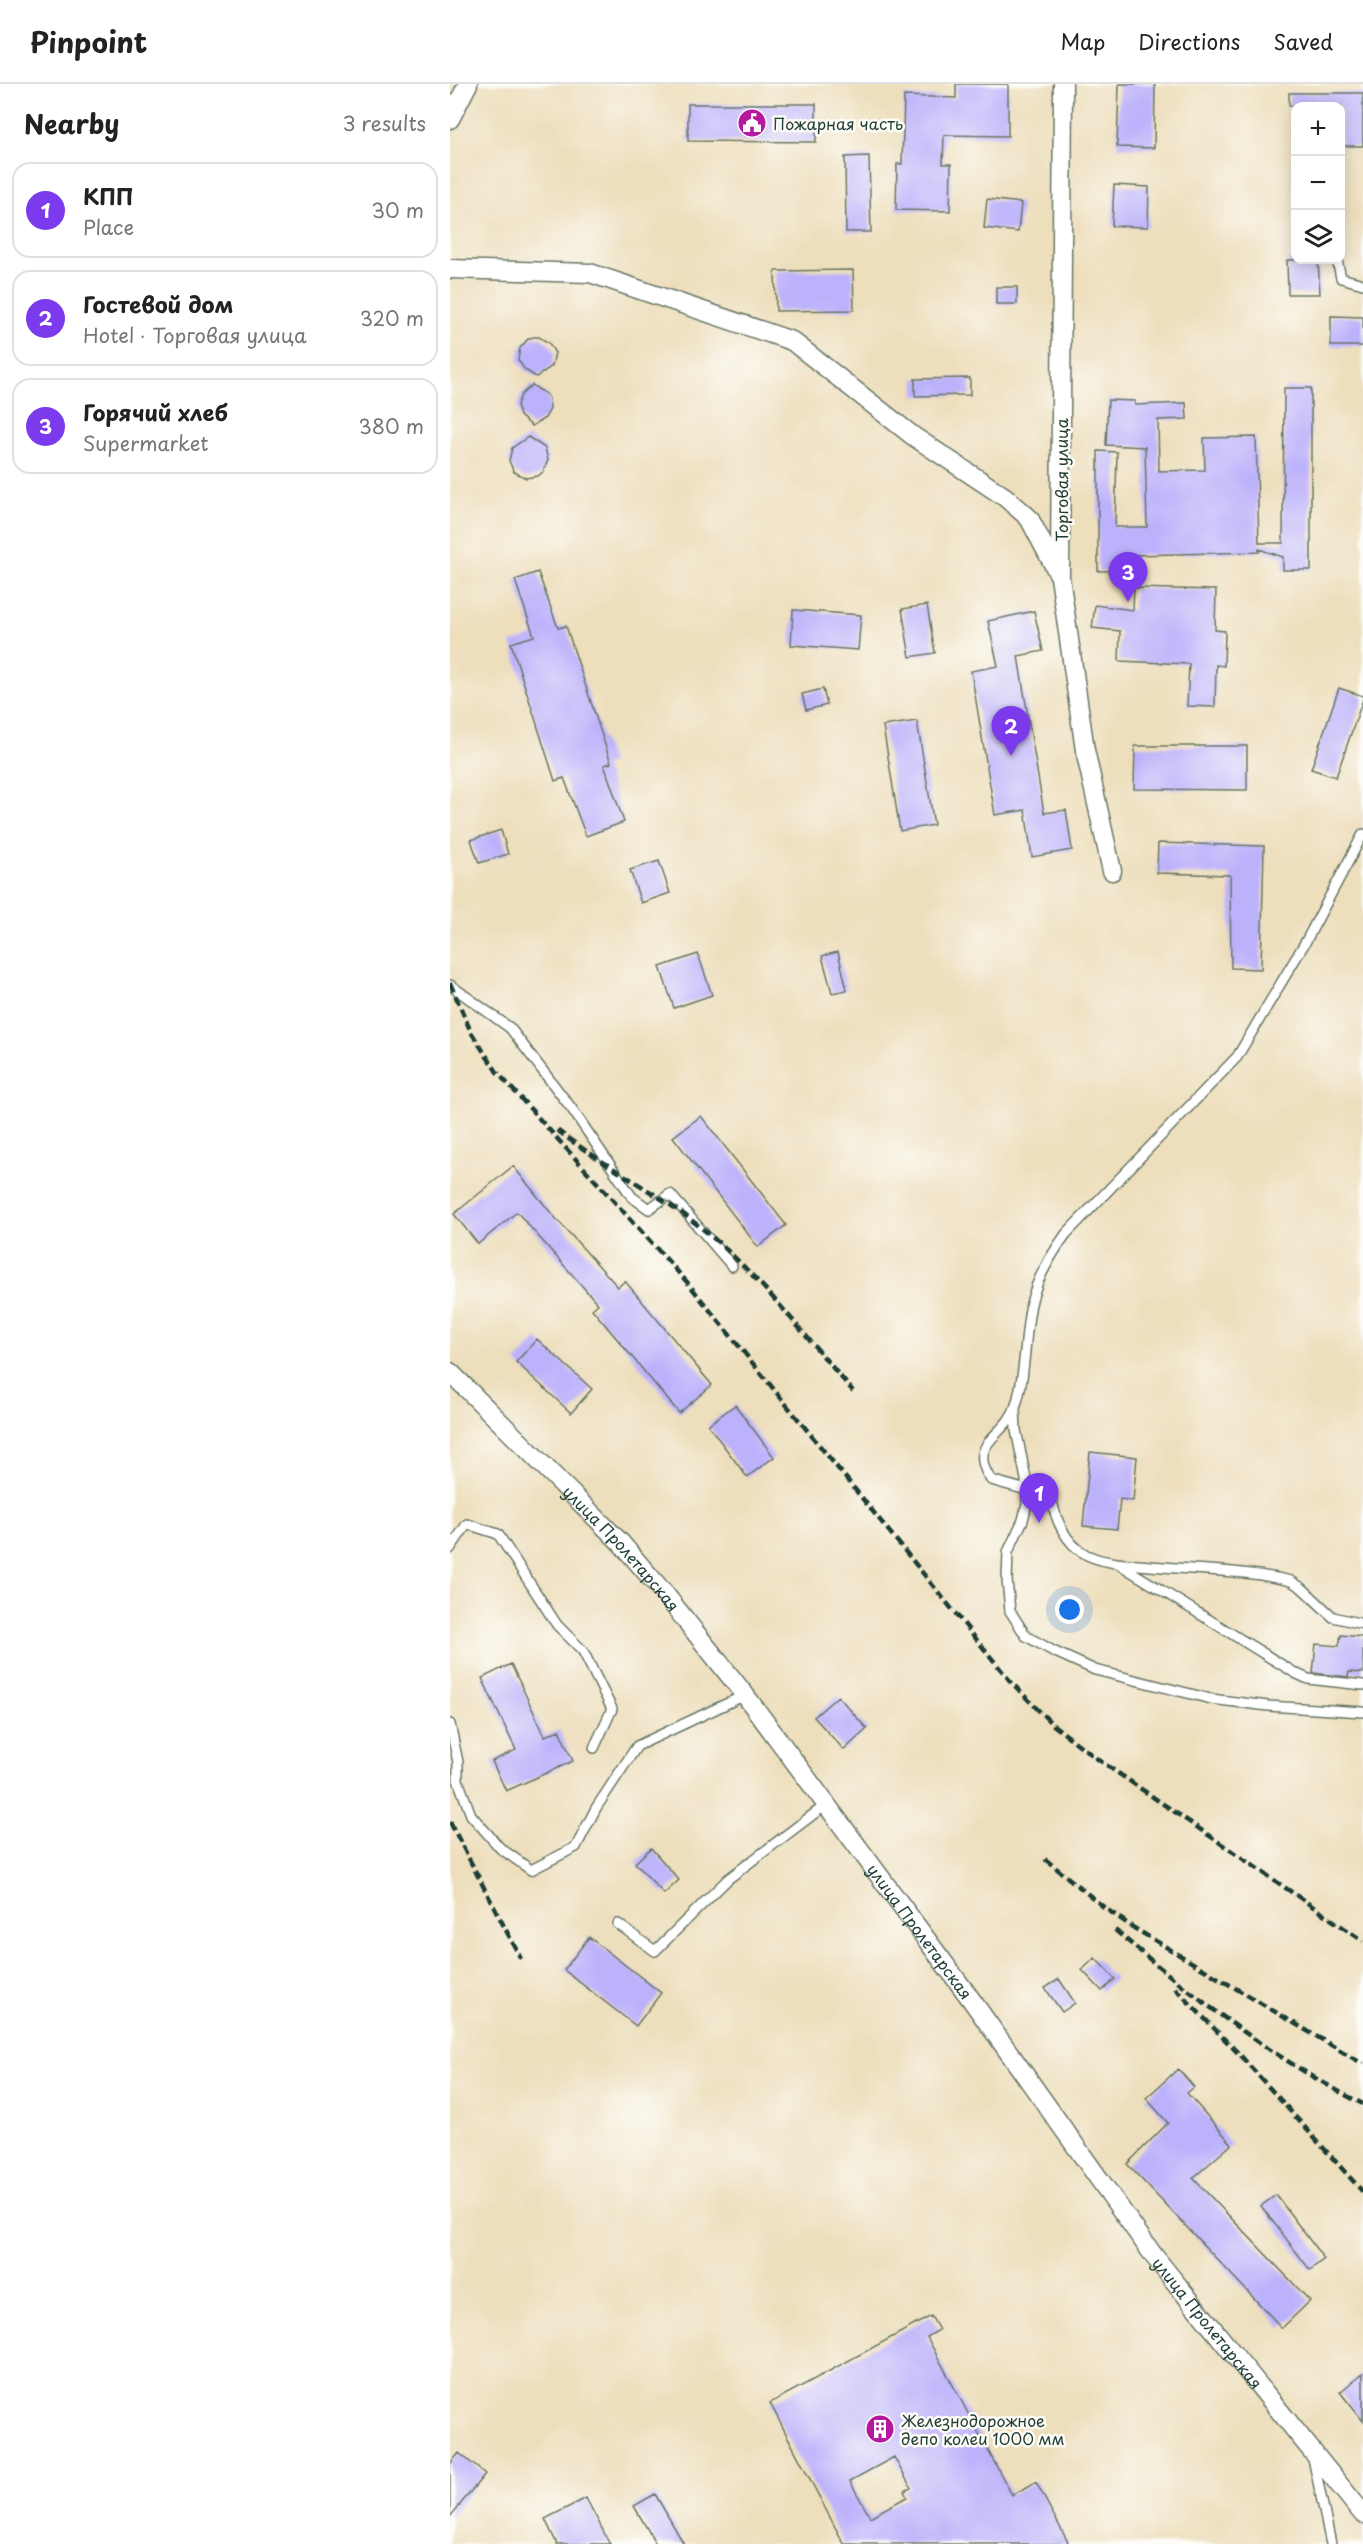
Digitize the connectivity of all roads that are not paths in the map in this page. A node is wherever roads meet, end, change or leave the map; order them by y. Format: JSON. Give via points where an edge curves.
{"nodes":[{"id":1,"x":468,"y":84,"type":"edge"},
{"id":2,"x":1064,"y":84,"type":"edge"},
{"id":3,"x":455,"y":101,"type":"edge"},
{"id":4,"x":1338,"y":264,"type":"edge"},
{"id":5,"x":450,"y":269,"type":"edge"},
{"id":6,"x":1363,"y":284,"type":"edge"},
{"id":7,"x":1060,"y":577,"type":"junction"},
{"id":8,"x":1363,"y":834,"type":"edge"},
{"id":9,"x":1112,"y":871,"type":"dead end"},
{"id":10,"x":450,"y":985,"type":"edge"},
{"id":11,"x":732,"y":1266,"type":"dead end"},
{"id":12,"x":450,"y":1372,"type":"edge"},
{"id":13,"x":1016,"y":1409,"type":"junction"},
{"id":14,"x":1027,"y":1490,"type":"junction"},
{"id":15,"x":450,"y":1549,"type":"edge"},
{"id":16,"x":1117,"y":1563,"type":"junction"},
{"id":17,"x":1363,"y":1624,"type":"edge"},
{"id":18,"x":1363,"y":1685,"type":"edge"},
{"id":19,"x":745,"y":1695,"type":"junction"},
{"id":20,"x":1363,"y":1712,"type":"edge"},
{"id":21,"x":450,"y":1724,"type":"edge"},
{"id":22,"x":594,"y":1748,"type":"dead end"},
{"id":23,"x":827,"y":1804,"type":"junction"},
{"id":24,"x":618,"y":1924,"type":"dead end"},
{"id":25,"x":1312,"y":2453,"type":"junction"},
{"id":26,"x":1363,"y":2514,"type":"edge"},
{"id":27,"x":1331,"y":2544,"type":"edge"}],
"edges":[{"from":1,"to":3,"type":"street"},
{"from":2,"to":7,"type":"street","name":"Торговая улица"},
{"from":4,"to":6,"type":"lane","via":[[1341,278]]},
{"from":5,"to":7,"type":"street","via":[[590,273],[792,341],[913,436],[1005,497],[1029,518]]},
{"from":7,"to":9,"type":"street","name":"Торговая улица","via":[[1086,750]]},
{"from":8,"to":13,"type":"lane","via":[[1306,941],[1237,1057],[1066,1234],[1056,1249],[1031,1303]]},
{"from":10,"to":11,"type":"lane","via":[[510,1028],[632,1197],[649,1209],[670,1194]]},
{"from":12,"to":19,"type":"street","name":"улица Пролетарская","via":[[621,1543]]},
{"from":13,"to":14,"type":"lane"},
{"from":13,"to":14,"type":"lane","via":[[987,1443],[982,1465],[991,1480]]},
{"from":14,"to":16,"type":"lane","via":[[1051,1494],[1057,1520],[1074,1545],[1086,1554]]},
{"from":14,"to":20,"type":"lane","via":[[1023,1520],[1008,1552],[1007,1580],[1010,1611],[1026,1636],[1095,1670],[1211,1699]]},
{"from":15,"to":22,"type":"lane","via":[[467,1524],[498,1534],[557,1625],[583,1651],[612,1709]]},
{"from":16,"to":17,"type":"lane","via":[[1291,1581],[1333,1617]]},
{"from":16,"to":18,"type":"lane","via":[[1295,1673],[1308,1679]]},
{"from":19,"to":21,"type":"lane","via":[[637,1746],[596,1808],[576,1847],[531,1870],[500,1848],[471,1815],[458,1780]]},
{"from":19,"to":23,"type":"street","name":"улица Пролетарская"},
{"from":23,"to":24,"type":"lane","via":[[728,1879],[655,1951]]},
{"from":23,"to":25,"type":"street","name":"улица Пролетарская","via":[[1148,2247]]},
{"from":25,"to":26,"type":"street","name":"улица Пролетарская"},
{"from":25,"to":27,"type":"lane"}]}
